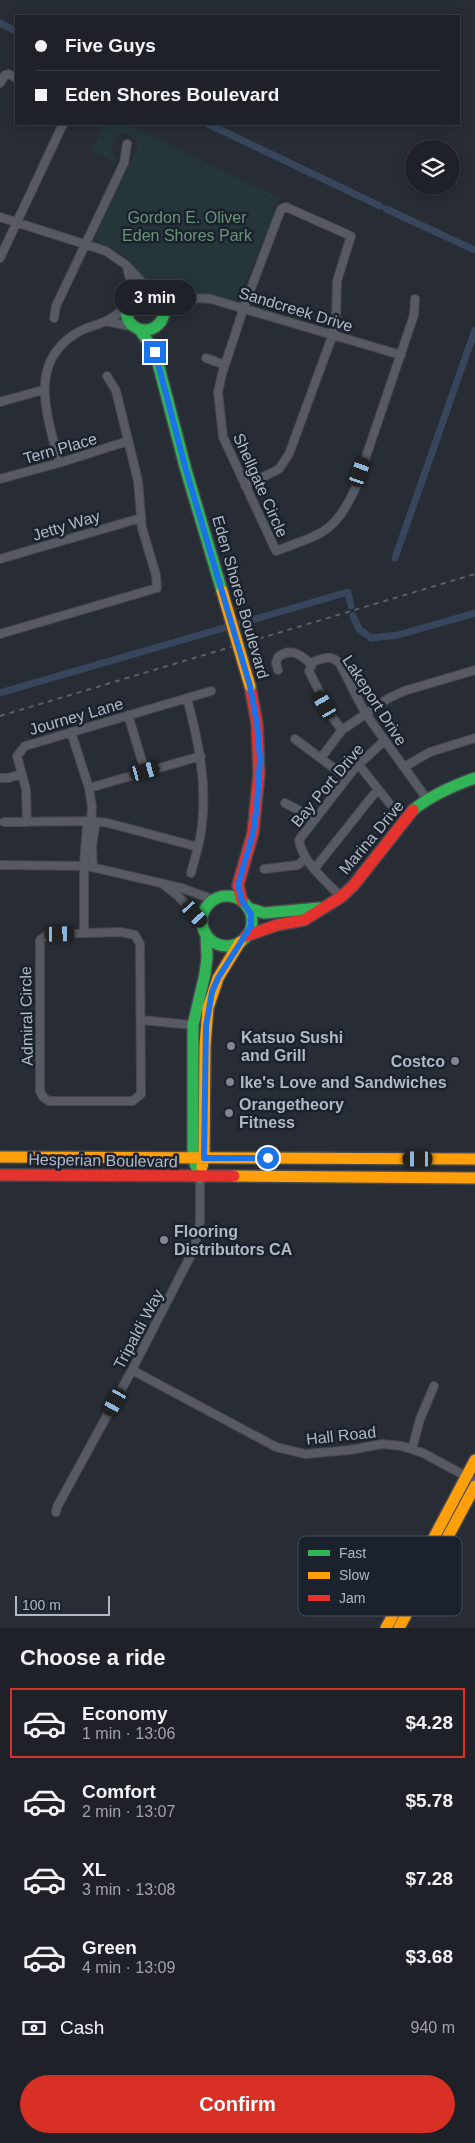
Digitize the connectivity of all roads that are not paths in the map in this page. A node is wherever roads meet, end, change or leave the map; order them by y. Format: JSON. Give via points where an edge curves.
{"nodes":[{"id":1,"x":15,"y":78,"type":"edge"},
{"id":2,"x":0,"y":83,"type":"edge"},
{"id":3,"x":63,"y":125,"type":"edge"},
{"id":4,"x":127,"y":144,"type":"dead end"},
{"id":5,"x":0,"y":216,"type":"edge"},
{"id":6,"x":18,"y":222,"type":"junction"},
{"id":7,"x":85,"y":243,"type":"junction"},
{"id":8,"x":0,"y":258,"type":"edge"},
{"id":9,"x":126,"y":265,"type":"junction"},
{"id":10,"x":155,"y":296,"type":"junction"},
{"id":11,"x":415,"y":299,"type":"dead end"},
{"id":12,"x":183,"y":300,"type":"junction"},
{"id":13,"x":128,"y":304,"type":"junction"},
{"id":14,"x":244,"y":307,"type":"junction"},
{"id":15,"x":54,"y":318,"type":"dead end"},
{"id":16,"x":161,"y":320,"type":"junction"},
{"id":17,"x":106,"y":321,"type":"junction"},
{"id":18,"x":137,"y":328,"type":"junction"},
{"id":19,"x":333,"y":334,"type":"junction"},
{"id":20,"x":155,"y":352,"type":"junction"},
{"id":21,"x":401,"y":355,"type":"junction"},
{"id":22,"x":206,"y":358,"type":"dead end"},
{"id":23,"x":225,"y":365,"type":"junction"},
{"id":24,"x":108,"y":376,"type":"dead end"},
{"id":25,"x":43,"y":390,"type":"junction"},
{"id":26,"x":0,"y":402,"type":"edge"},
{"id":27,"x":128,"y":441,"type":"junction"},
{"id":28,"x":59,"y":463,"type":"junction"},
{"id":29,"x":0,"y":479,"type":"edge"},
{"id":30,"x":245,"y":486,"type":"junction"},
{"id":31,"x":141,"y":518,"type":"junction"},
{"id":32,"x":0,"y":560,"type":"edge"},
{"id":33,"x":0,"y":634,"type":"edge"},
{"id":34,"x":311,"y":664,"type":"junction"},
{"id":35,"x":278,"y":670,"type":"dead end"},
{"id":36,"x":475,"y":670,"type":"edge"},
{"id":37,"x":211,"y":691,"type":"dead end"},
{"id":38,"x":186,"y":698,"type":"junction"},
{"id":39,"x":365,"y":713,"type":"junction"},
{"id":40,"x":128,"y":715,"type":"junction"},
{"id":41,"x":342,"y":730,"type":"junction"},
{"id":42,"x":71,"y":732,"type":"junction"},
{"id":43,"x":475,"y":738,"type":"edge"},
{"id":44,"x":295,"y":739,"type":"dead end"},
{"id":45,"x":384,"y":740,"type":"junction"},
{"id":46,"x":201,"y":756,"type":"junction"},
{"id":47,"x":321,"y":758,"type":"junction"},
{"id":48,"x":358,"y":764,"type":"junction"},
{"id":49,"x":404,"y":767,"type":"junction"},
{"id":50,"x":145,"y":771,"type":"junction"},
{"id":51,"x":21,"y":774,"type":"junction"},
{"id":52,"x":0,"y":778,"type":"edge"},
{"id":53,"x":347,"y":778,"type":"junction"},
{"id":54,"x":475,"y":778,"type":"edge"},
{"id":55,"x":89,"y":788,"type":"junction"},
{"id":56,"x":378,"y":789,"type":"junction"},
{"id":57,"x":427,"y":799,"type":"junction"},
{"id":58,"x":285,"y":803,"type":"dead end"},
{"id":59,"x":390,"y":804,"type":"dead end"},
{"id":60,"x":315,"y":819,"type":"junction"},
{"id":61,"x":91,"y":821,"type":"junction"},
{"id":62,"x":4,"y":822,"type":"dead end"},
{"id":63,"x":27,"y":822,"type":"junction"},
{"id":64,"x":198,"y":847,"type":"junction"},
{"id":65,"x":306,"y":858,"type":"junction"},
{"id":66,"x":0,"y":865,"type":"edge"},
{"id":67,"x":88,"y":866,"type":"junction"},
{"id":68,"x":315,"y":868,"type":"junction"},
{"id":69,"x":264,"y":869,"type":"dead end"},
{"id":70,"x":191,"y":873,"type":"dead end"},
{"id":71,"x":161,"y":883,"type":"junction"},
{"id":72,"x":238,"y":885,"type":"junction"},
{"id":73,"x":340,"y":897,"type":"junction"},
{"id":74,"x":218,"y":898,"type":"junction"},
{"id":75,"x":245,"y":904,"type":"junction"},
{"id":76,"x":321,"y":908,"type":"junction"},
{"id":77,"x":202,"y":922,"type":"junction"},
{"id":78,"x":84,"y":933,"type":"junction"},
{"id":79,"x":206,"y":934,"type":"junction"},
{"id":80,"x":243,"y":939,"type":"junction"},
{"id":81,"x":141,"y":1020,"type":"junction"},
{"id":82,"x":193,"y":1025,"type":"junction"},
{"id":83,"x":206,"y":1026,"type":"junction"},
{"id":84,"x":0,"y":1158,"type":"edge"},
{"id":85,"x":198,"y":1158,"type":"junction"},
{"id":86,"x":475,"y":1159,"type":"edge"},
{"id":87,"x":0,"y":1175,"type":"edge"},
{"id":88,"x":200,"y":1177,"type":"junction"},
{"id":89,"x":475,"y":1178,"type":"edge"},
{"id":90,"x":132,"y":1370,"type":"junction"},
{"id":91,"x":434,"y":1386,"type":"dead end"},
{"id":92,"x":412,"y":1449,"type":"junction"},
{"id":93,"x":475,"y":1460,"type":"edge"},
{"id":94,"x":470,"y":1479,"type":"edge"},
{"id":95,"x":475,"y":1486,"type":"edge"},
{"id":96,"x":56,"y":1512,"type":"dead end"},
{"id":97,"x":438,"y":1536,"type":"edge"},
{"id":98,"x":448,"y":1536,"type":"edge"},
{"id":99,"x":393,"y":1616,"type":"edge"},
{"id":100,"x":405,"y":1616,"type":"edge"},
{"id":101,"x":386,"y":1628,"type":"edge"},
{"id":102,"x":399,"y":1628,"type":"edge"}],
"edges":[{"from":1,"to":2,"type":"street","via":[[8,74]]},
{"from":3,"to":6,"type":"street"},
{"from":4,"to":7,"type":"street","via":[[124,163]]},
{"from":5,"to":6,"type":"street"},
{"from":6,"to":7,"type":"street"},
{"from":6,"to":8,"type":"street"},
{"from":7,"to":9,"type":"street","via":[[106,251]]},
{"from":7,"to":15,"type":"street","via":[[56,306]]},
{"from":9,"to":10,"type":"street"},
{"from":9,"to":13,"type":"street","via":[[131,284]]},
{"from":10,"to":12,"type":"street","name":"Sandcreek Drive"},
{"from":10,"to":13,"type":"street","via":[[140,292]]},
{"from":10,"to":16,"type":"street","via":[[162,303]]},
{"from":11,"to":21,"type":"street","via":[[414,315]]},
{"from":12,"to":14,"type":"street","name":"Sandcreek Drive","via":[[199,297]]},
{"from":12,"to":16,"type":"street"},
{"from":13,"to":17,"type":"street"},
{"from":13,"to":18,"type":"street","via":[[127,319]]},
{"from":14,"to":19,"type":"street","name":"Sandcreek Drive"},
{"from":14,"to":19,"type":"street","name":"Shellgate Circle","via":[[277,218],[281,209],[286,207],[351,236],[337,281]]},
{"from":14,"to":23,"type":"street","name":"Shellgate Circle"},
{"from":16,"to":18,"type":"street","via":[[150,329]]},
{"from":16,"to":20,"type":"street","name":"Eden Shores Boulevard"},
{"from":17,"to":18,"type":"street"},
{"from":17,"to":25,"type":"street","via":[[88,326],[66,341],[52,360]]},
{"from":18,"to":20,"type":"street","name":"Eden Shores Boulevard"},
{"from":19,"to":21,"type":"street","name":"Sandcreek Drive"},
{"from":19,"to":30,"type":"street","via":[[289,454],[279,469]]},
{"from":20,"to":72,"type":"street","name":"Eden Shores Boulevard","bridge":true,"via":[[250,686],[257,724],[259,774],[253,833]]},
{"from":21,"to":30,"type":"street","name":"Shellgate Circle","via":[[355,489],[346,508],[329,528],[276,551]]},
{"from":22,"to":23,"type":"street"},
{"from":23,"to":30,"type":"street","name":"Shellgate Circle","via":[[218,392],[220,419],[223,437]]},
{"from":24,"to":27,"type":"street","via":[[116,391]]},
{"from":25,"to":26,"type":"street"},
{"from":25,"to":28,"type":"street"},
{"from":27,"to":28,"type":"street","name":"Tern Place"},
{"from":27,"to":31,"type":"street","via":[[138,481]]},
{"from":28,"to":29,"type":"street","name":"Tern Place"},
{"from":31,"to":32,"type":"street","name":"Jetty Way"},
{"from":31,"to":33,"type":"street","via":[[157,588]]},
{"from":34,"to":35,"type":"street","via":[[292,652],[278,657]]},
{"from":34,"to":39,"type":"street","name":"Lakeport Drive","via":[[328,657],[337,661]]},
{"from":34,"to":41,"type":"street","via":[[308,671],[313,683]]},
{"from":36,"to":39,"type":"street","via":[[404,691]]},
{"from":37,"to":38,"type":"street","name":"Journey Lane"},
{"from":38,"to":40,"type":"street","name":"Journey Lane"},
{"from":38,"to":46,"type":"street"},
{"from":39,"to":41,"type":"street"},
{"from":39,"to":45,"type":"street","name":"Lakeport Drive"},
{"from":40,"to":42,"type":"street","name":"Journey Lane"},
{"from":40,"to":50,"type":"street"},
{"from":41,"to":47,"type":"street"},
{"from":42,"to":51,"type":"street","name":"Journey Lane","via":[[25,746],[18,756]]},
{"from":42,"to":55,"type":"street"},
{"from":43,"to":49,"type":"street","via":[[430,752]]},
{"from":44,"to":47,"type":"street"},
{"from":45,"to":48,"type":"street","name":"Bay Port Drive"},
{"from":45,"to":49,"type":"street","name":"Lakeport Drive"},
{"from":46,"to":50,"type":"street"},
{"from":46,"to":64,"type":"street","via":[[202,823]]},
{"from":47,"to":53,"type":"street"},
{"from":48,"to":53,"type":"street","name":"Bay Port Drive"},
{"from":48,"to":56,"type":"street"},
{"from":49,"to":57,"type":"street","name":"Lakeport Drive"},
{"from":50,"to":55,"type":"street"},
{"from":51,"to":52,"type":"street"},
{"from":51,"to":63,"type":"street","name":"Journey Lane","via":[[26,788]]},
{"from":53,"to":60,"type":"street","name":"Bay Port Drive"},
{"from":54,"to":57,"type":"street","name":"Marina Drive"},
{"from":55,"to":61,"type":"street"},
{"from":56,"to":59,"type":"street"},
{"from":56,"to":68,"type":"street"},
{"from":57,"to":73,"type":"street","name":"Marina Drive","via":[[411,812],[353,886]]},
{"from":58,"to":60,"type":"street"},
{"from":60,"to":65,"type":"street","name":"Bay Port Drive","via":[[299,840]]},
{"from":61,"to":63,"type":"street"},
{"from":61,"to":64,"type":"street"},
{"from":61,"to":67,"type":"street","via":[[95,827]]},
{"from":62,"to":63,"type":"street"},
{"from":64,"to":70,"type":"street"},
{"from":65,"to":68,"type":"street"},
{"from":65,"to":69,"type":"street","via":[[298,866]]},
{"from":66,"to":67,"type":"street"},
{"from":67,"to":71,"type":"street"},
{"from":67,"to":78,"type":"street"},
{"from":68,"to":73,"type":"street"},
{"from":71,"to":74,"type":"street"},
{"from":71,"to":77,"type":"street"},
{"from":72,"to":74,"type":"street"},
{"from":72,"to":75,"type":"street"},
{"from":73,"to":76,"type":"street","name":"Marina Drive"},
{"from":74,"to":75,"type":"street","via":[[230,896]]},
{"from":74,"to":77,"type":"street","via":[[205,909]]},
{"from":75,"to":76,"type":"street","name":"Marina Drive","via":[[264,914]]},
{"from":75,"to":80,"type":"street","via":[[252,922]]},
{"from":76,"to":80,"type":"street","name":"Marina Drive","via":[[304,920]]},
{"from":77,"to":79,"type":"street"},
{"from":78,"to":81,"type":"street","name":"Admiral Circle","via":[[130,933],[139,940]]},
{"from":78,"to":81,"type":"street","name":"Admiral Circle","via":[[48,934],[40,940],[40,1091],[43,1097],[57,1102],[137,1099],[142,1089]]},
{"from":79,"to":80,"type":"street","via":[[215,943],[223,945],[232,945]]},
{"from":79,"to":82,"type":"street","via":[[207,958]]},
{"from":80,"to":83,"type":"street","via":[[212,992]]},
{"from":81,"to":82,"type":"street"},
{"from":82,"to":83,"type":"street"},
{"from":82,"to":85,"type":"street"},
{"from":83,"to":85,"type":"street"},
{"from":84,"to":85,"type":"street","name":"Hesperian Boulevard"},
{"from":85,"to":86,"type":"street","name":"Hesperian Boulevard"},
{"from":85,"to":88,"type":"street"},
{"from":87,"to":88,"type":"street","name":"Hesperian Boulevard"},
{"from":88,"to":89,"type":"street","name":"Hesperian Boulevard"},
{"from":88,"to":90,"type":"street","name":"Tripaldi Way","via":[[200,1222],[194,1249]]},
{"from":90,"to":92,"type":"street","name":"Hall Road","via":[[276,1447],[305,1454],[382,1444]]},
{"from":90,"to":96,"type":"street","name":"Tripaldi Way"},
{"from":91,"to":92,"type":"street"},
{"from":92,"to":94,"type":"street","name":"Hall Road"},
{"from":93,"to":94,"type":"street"},
{"from":94,"to":97,"type":"street"},
{"from":95,"to":98,"type":"street"},
{"from":99,"to":101,"type":"street"},
{"from":100,"to":102,"type":"street"}]}
